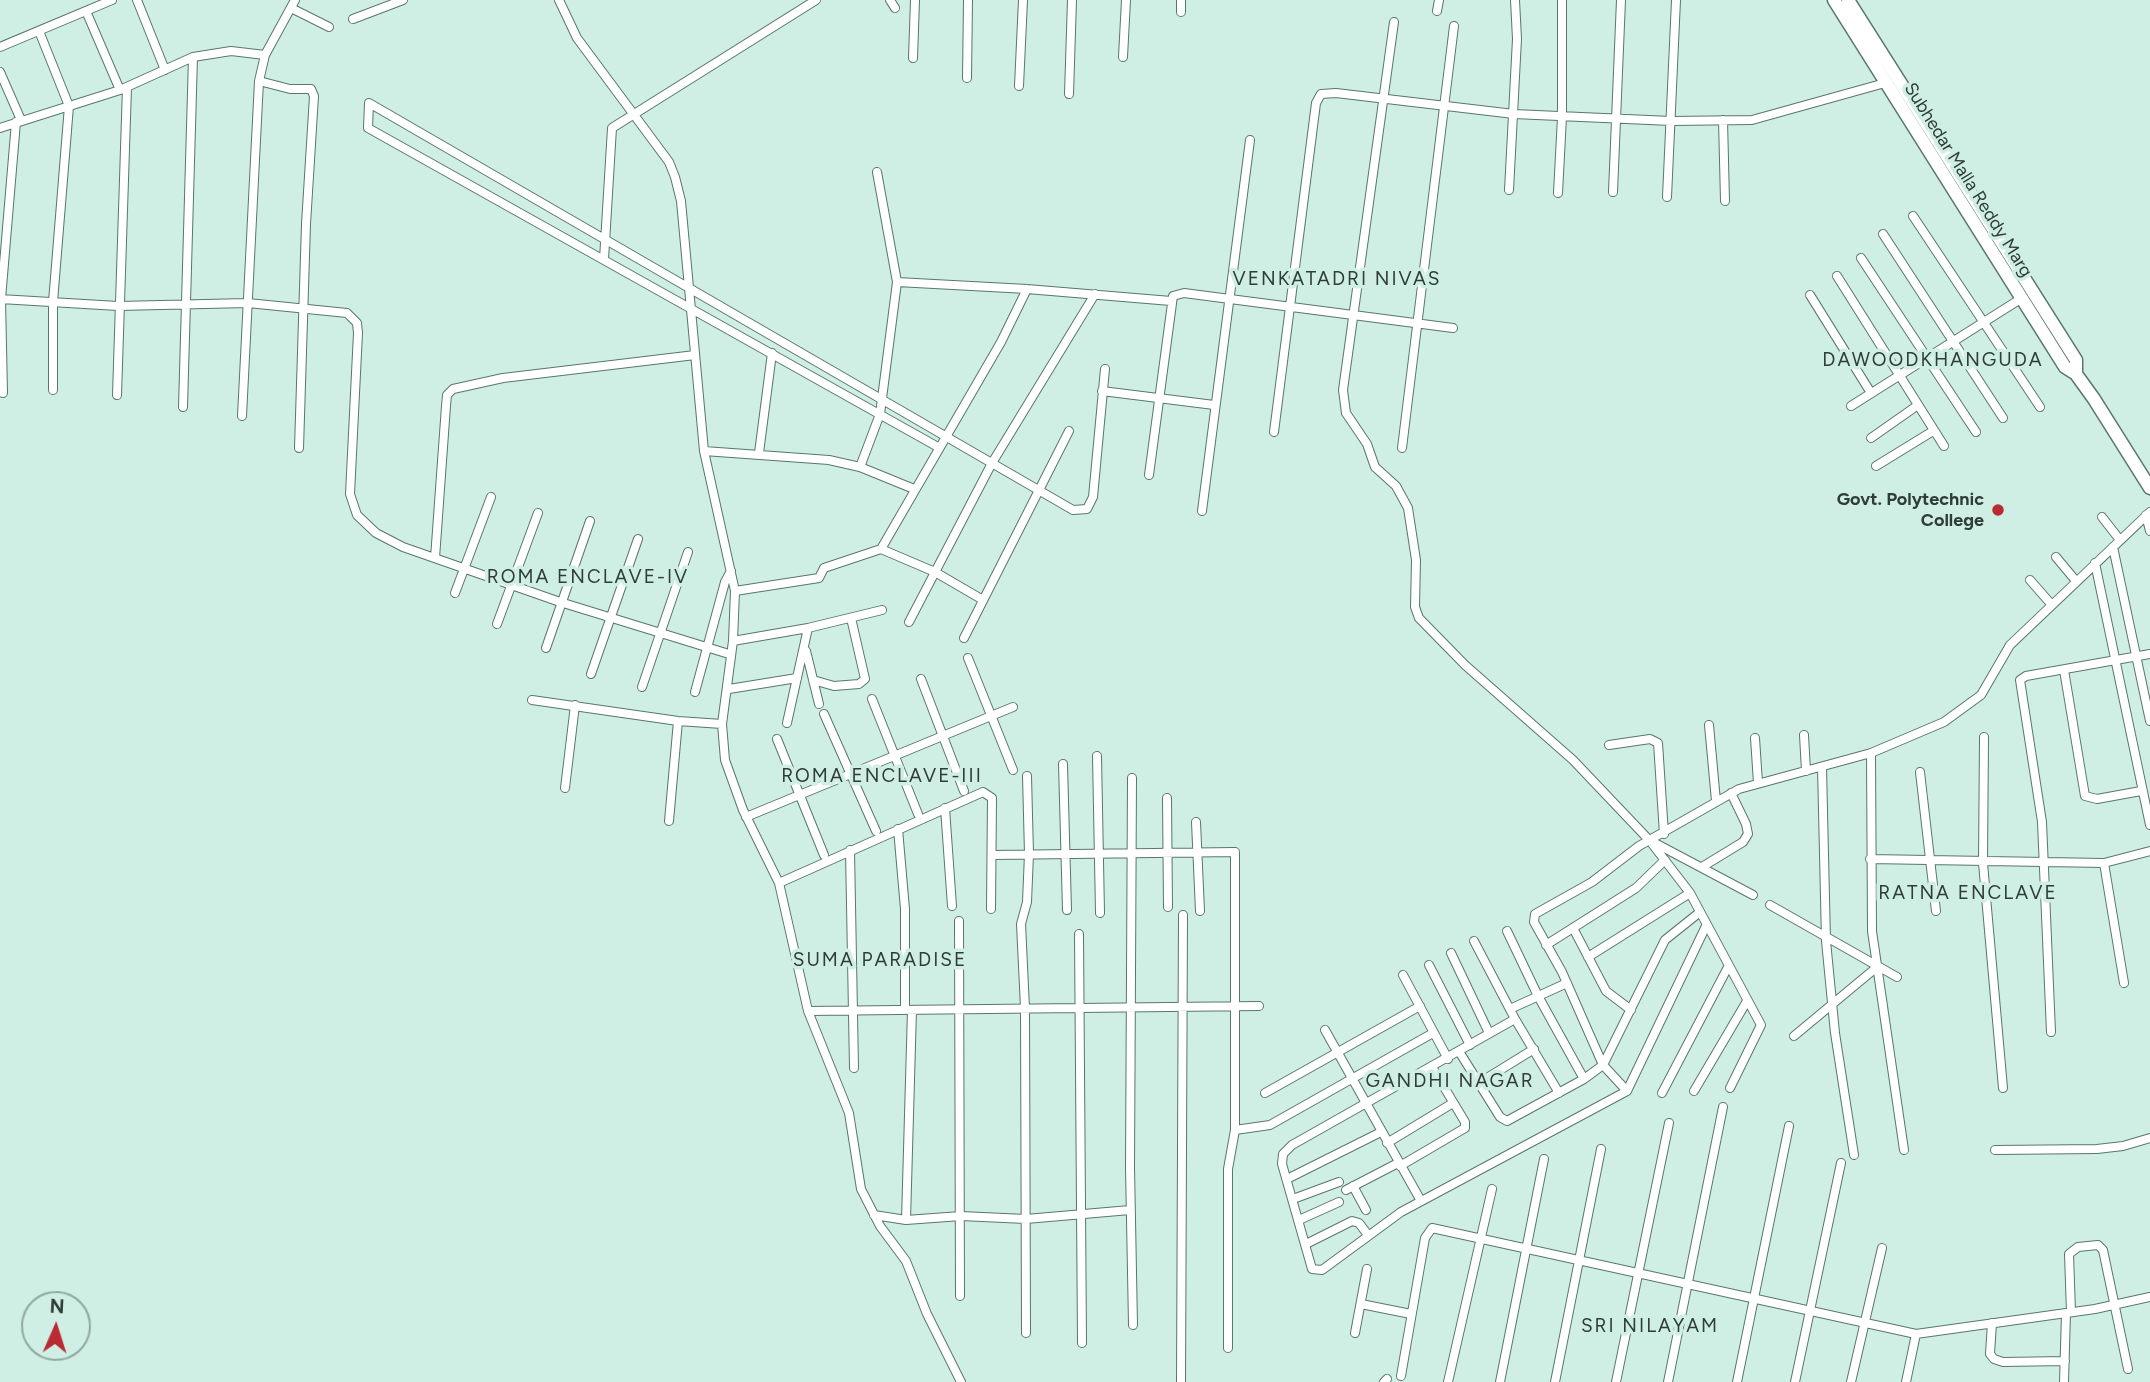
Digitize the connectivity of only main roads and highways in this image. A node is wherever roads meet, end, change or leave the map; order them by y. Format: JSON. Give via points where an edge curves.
{"nodes":[{"id":1,"x":1834,"y":0,"type":"edge"},
{"id":2,"x":1848,"y":0,"type":"edge"},
{"id":3,"x":2076,"y":374,"type":"junction"},
{"id":4,"x":2150,"y":488,"type":"edge"}],
"edges":[{"from":1,"to":3,"type":"main road","name":"Subhedar Malla Reddy Marg","via":[[2065,368]]},
{"from":2,"to":3,"type":"main road","name":"Subhedar Malla Reddy Marg","via":[[2076,360]]},
{"from":3,"to":4,"type":"main road","name":"Subhedar Malla Reddy Marg"}]}
